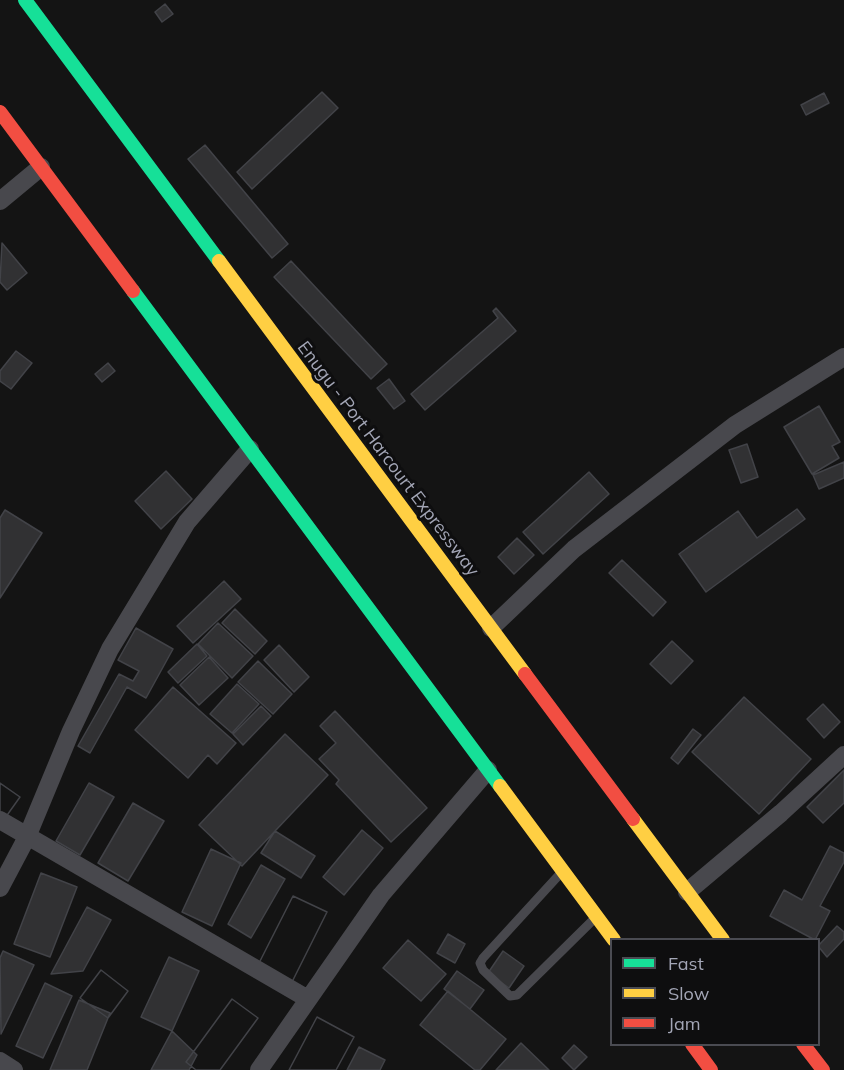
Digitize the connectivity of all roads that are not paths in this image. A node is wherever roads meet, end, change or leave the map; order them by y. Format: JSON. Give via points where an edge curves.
{"nodes":[{"id":1,"x":25,"y":0,"type":"edge"},
{"id":2,"x":0,"y":112,"type":"edge"},
{"id":3,"x":41,"y":167,"type":"junction"},
{"id":4,"x":0,"y":201,"type":"edge"},
{"id":5,"x":844,"y":357,"type":"edge"},
{"id":6,"x":250,"y":449,"type":"junction"},
{"id":7,"x":491,"y":628,"type":"junction"},
{"id":8,"x":844,"y":754,"type":"edge"},
{"id":9,"x":488,"y":770,"type":"junction"},
{"id":10,"x":0,"y":820,"type":"edge"},
{"id":11,"x":27,"y":837,"type":"junction"},
{"id":12,"x":562,"y":870,"type":"junction"},
{"id":13,"x":0,"y":888,"type":"edge"},
{"id":14,"x":687,"y":892,"type":"junction"},
{"id":15,"x":597,"y":916,"type":"junction"},
{"id":16,"x":613,"y":938,"type":"edge"},
{"id":17,"x":722,"y":938,"type":"edge"},
{"id":18,"x":308,"y":999,"type":"junction"},
{"id":19,"x":693,"y":1046,"type":"edge"},
{"id":20,"x":805,"y":1046,"type":"edge"},
{"id":21,"x":0,"y":1061,"type":"edge"},
{"id":22,"x":708,"y":1069,"type":"edge"},
{"id":23,"x":15,"y":1070,"type":"edge"},
{"id":24,"x":259,"y":1070,"type":"edge"},
{"id":25,"x":823,"y":1070,"type":"edge"}],
"edges":[{"from":1,"to":7,"type":"highway","name":"Enugu - Port Harcourt Expressway"},
{"from":2,"to":3,"type":"highway"},
{"from":3,"to":4,"type":"street"},
{"from":3,"to":6,"type":"highway"},
{"from":5,"to":7,"type":"street","via":[[735,425],[574,549]]},
{"from":6,"to":9,"type":"highway"},
{"from":6,"to":11,"type":"street","via":[[187,522],[110,649]]},
{"from":7,"to":14,"type":"highway","name":"Enugu - Port Harcourt Expressway"},
{"from":8,"to":14,"type":"street"},
{"from":9,"to":12,"type":"highway"},
{"from":9,"to":18,"type":"street","via":[[381,896]]},
{"from":10,"to":11,"type":"street"},
{"from":11,"to":13,"type":"street"},
{"from":11,"to":18,"type":"street"},
{"from":12,"to":15,"type":"highway"},
{"from":12,"to":15,"type":"lane","via":[[483,957],[483,970],[510,996],[517,995]]},
{"from":14,"to":17,"type":"highway","name":"Enugu - Port Harcourt Expressway"},
{"from":15,"to":16,"type":"highway"},
{"from":18,"to":24,"type":"street"},
{"from":19,"to":22,"type":"highway"},
{"from":20,"to":25,"type":"highway"},
{"from":21,"to":23,"type":"street"}]}
